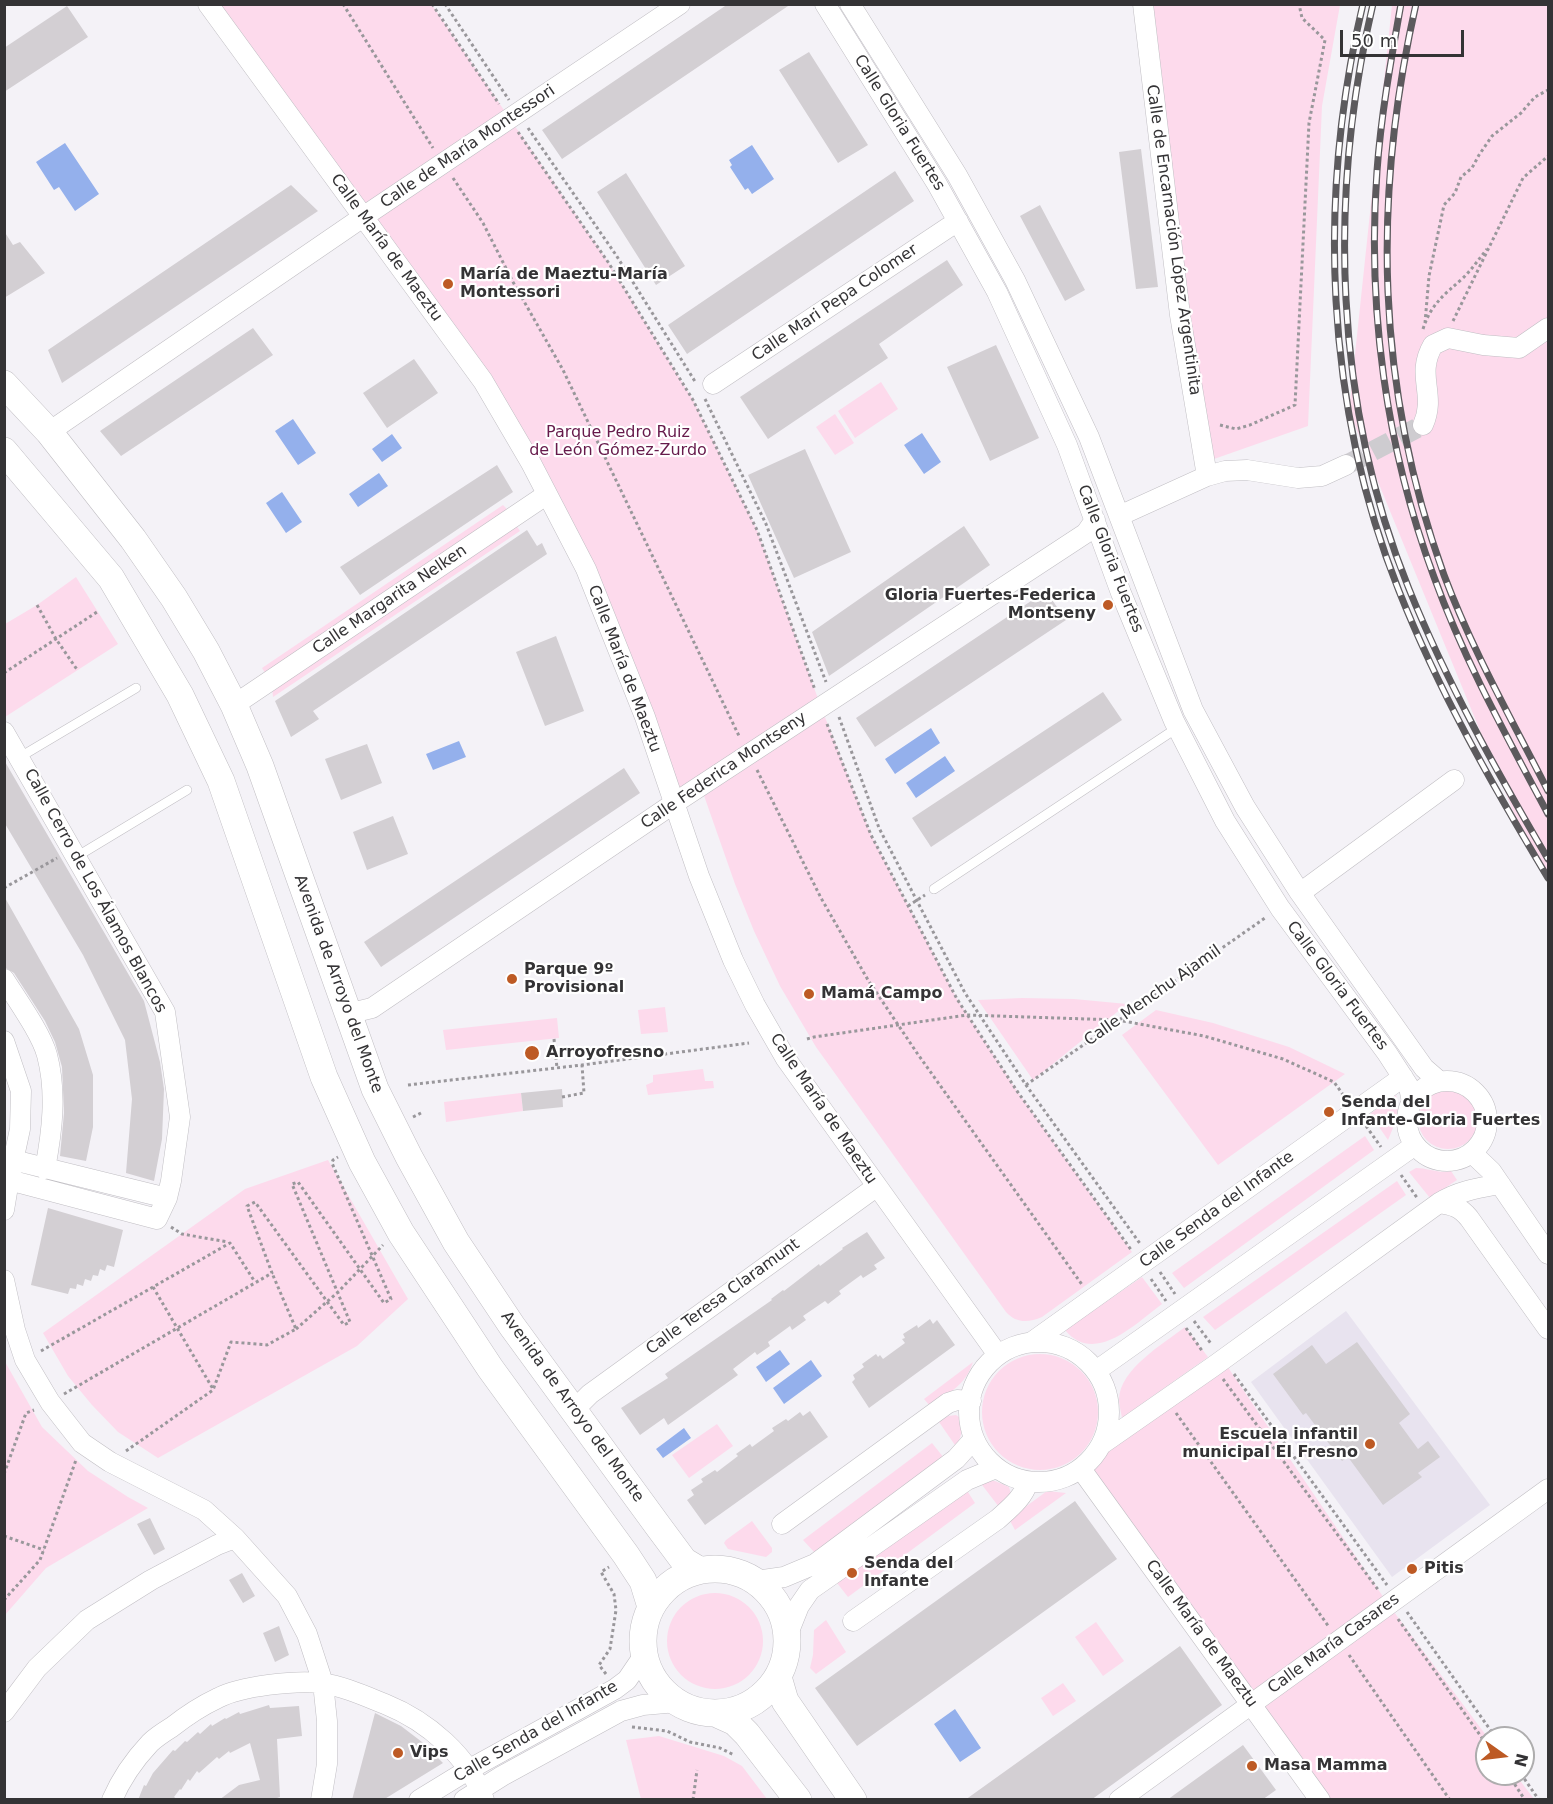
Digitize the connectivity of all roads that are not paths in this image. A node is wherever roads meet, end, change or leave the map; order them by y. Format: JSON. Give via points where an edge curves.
{"nodes":[{"id":1,"x":208,"y":4,"type":"edge"},
{"id":2,"x":680,"y":4,"type":"edge"},
{"id":3,"x":825,"y":4,"type":"edge"},
{"id":4,"x":850,"y":4,"type":"edge"},
{"id":5,"x":1143,"y":4,"type":"edge"},
{"id":6,"x":363,"y":217,"type":"junction"},
{"id":7,"x":958,"y":221,"type":"junction"},
{"id":8,"x":1548,"y":328,"type":"edge"},
{"id":9,"x":4,"y":384,"type":"edge"},
{"id":10,"x":713,"y":384,"type":"dead end"},
{"id":11,"x":1423,"y":425,"type":"dead end"},
{"id":12,"x":49,"y":432,"type":"junction"},
{"id":13,"x":4,"y":451,"type":"edge"},
{"id":14,"x":1346,"y":465,"type":"tunnel mouth"},
{"id":15,"x":1207,"y":476,"type":"junction"},
{"id":16,"x":546,"y":495,"type":"junction"},
{"id":17,"x":1119,"y":516,"type":"junction"},
{"id":18,"x":1095,"y":520,"type":"junction"},
{"id":19,"x":136,"y":688,"type":"dead end"},
{"id":20,"x":234,"y":705,"type":"junction"},
{"id":21,"x":1177,"y":728,"type":"junction"},
{"id":22,"x":4,"y":732,"type":"edge"},
{"id":23,"x":20,"y":757,"type":"junction"},
{"id":24,"x":1454,"y":780,"type":"dead end"},
{"id":25,"x":187,"y":790,"type":"dead end"},
{"id":26,"x":674,"y":804,"type":"junction"},
{"id":27,"x":74,"y":853,"type":"junction"},
{"id":28,"x":934,"y":889,"type":"road end"},
{"id":29,"x":1300,"y":893,"type":"junction"},
{"id":30,"x":4,"y":979,"type":"edge"},
{"id":31,"x":347,"y":1014,"type":"junction"},
{"id":32,"x":4,"y":1041,"type":"edge"},
{"id":33,"x":1403,"y":1077,"type":"junction"},
{"id":34,"x":1439,"y":1081,"type":"junction"},
{"id":35,"x":1412,"y":1102,"type":"junction"},
{"id":36,"x":1415,"y":1145,"type":"junction"},
{"id":37,"x":1472,"y":1153,"type":"junction"},
{"id":38,"x":13,"y":1160,"type":"junction"},
{"id":39,"x":45,"y":1169,"type":"junction"},
{"id":40,"x":9,"y":1180,"type":"junction"},
{"id":41,"x":1500,"y":1184,"type":"junction"},
{"id":42,"x":876,"y":1187,"type":"junction"},
{"id":43,"x":167,"y":1198,"type":"junction"},
{"id":44,"x":1440,"y":1207,"type":"junction"},
{"id":45,"x":4,"y":1210,"type":"edge"},
{"id":46,"x":1548,"y":1254,"type":"edge"},
{"id":47,"x":4,"y":1280,"type":"edge"},
{"id":48,"x":1548,"y":1329,"type":"edge"},
{"id":49,"x":1032,"y":1342,"type":"junction"},
{"id":50,"x":998,"y":1355,"type":"junction"},
{"id":51,"x":1096,"y":1371,"type":"junction"},
{"id":52,"x":971,"y":1401,"type":"junction"},
{"id":53,"x":574,"y":1410,"type":"junction"},
{"id":54,"x":974,"y":1439,"type":"junction"},
{"id":55,"x":1102,"y":1444,"type":"junction"},
{"id":56,"x":996,"y":1468,"type":"junction"},
{"id":57,"x":1081,"y":1469,"type":"junction"},
{"id":58,"x":1028,"y":1482,"type":"junction"},
{"id":59,"x":1548,"y":1489,"type":"edge"},
{"id":60,"x":782,"y":1524,"type":"dead end"},
{"id":61,"x":235,"y":1538,"type":"junction"},
{"id":62,"x":699,"y":1570,"type":"junction"},
{"id":63,"x":756,"y":1581,"type":"junction"},
{"id":64,"x":651,"y":1607,"type":"junction"},
{"id":65,"x":853,"y":1621,"type":"dead end"},
{"id":66,"x":787,"y":1636,"type":"junction"},
{"id":67,"x":644,"y":1655,"type":"junction"},
{"id":68,"x":778,"y":1677,"type":"junction"},
{"id":69,"x":323,"y":1683,"type":"junction"},
{"id":70,"x":678,"y":1702,"type":"junction"},
{"id":71,"x":1252,"y":1704,"type":"junction"},
{"id":72,"x":4,"y":1712,"type":"edge"},
{"id":73,"x":715,"y":1713,"type":"junction"},
{"id":74,"x":468,"y":1770,"type":"junction"},
{"id":75,"x":476,"y":1796,"type":"edge"},
{"id":76,"x":112,"y":1800,"type":"edge"},
{"id":77,"x":321,"y":1800,"type":"edge"},
{"id":78,"x":419,"y":1800,"type":"edge"},
{"id":79,"x":798,"y":1800,"type":"edge"},
{"id":80,"x":853,"y":1800,"type":"edge"},
{"id":81,"x":1119,"y":1800,"type":"edge"},
{"id":82,"x":1320,"y":1800,"type":"edge"}],
"edges":[{"from":1,"to":6,"type":"street","name":"Calle María de Maeztu"},
{"from":2,"to":6,"type":"street","name":"Calle de María Montessori"},
{"from":3,"to":7,"type":"street","name":"Calle Gloria Fuertes"},
{"from":4,"to":17,"type":"street","name":"Calle Gloria Fuertes","via":[[957,175],[1015,280],[1089,437]]},
{"from":5,"to":15,"type":"street","name":"Calle de Encarnación López Argentinita","via":[[1180,315]]},
{"from":6,"to":12,"type":"street","name":"Calle de María Montessori"},
{"from":6,"to":16,"type":"street","name":"Calle María de Maeztu","via":[[483,381]]},
{"from":7,"to":10,"type":"street","name":"Calle Mari Pepa Colomer"},
{"from":7,"to":18,"type":"street","name":"Calle Gloria Fuertes","via":[[997,292],[1067,444]]},
{"from":8,"to":11,"type":"street","via":[[1519,348],[1448,338],[1433,345],[1424,365],[1428,414]]},
{"from":9,"to":12,"type":"street","name":"Avenida de Arroyo del Monte"},
{"from":12,"to":20,"type":"street","name":"Avenida de Arroyo del Monte","via":[[112,510],[174,598]]},
{"from":13,"to":64,"type":"street","via":[[111,578],[180,695],[221,781],[324,1077],[362,1162],[400,1233],[490,1368],[626,1555],[643,1581]]},
{"from":14,"to":15,"type":"street","via":[[1322,476],[1298,478],[1247,470]]},
{"from":15,"to":17,"type":"street"},
{"from":16,"to":20,"type":"street","name":"Calle Margarita Nelken"},
{"from":16,"to":26,"type":"street","name":"Calle María de Maeztu","via":[[586,569],[645,717]]},
{"from":17,"to":29,"type":"street","name":"Calle Gloria Fuertes","via":[[1193,710],[1245,807]]},
{"from":18,"to":21,"type":"street","name":"Calle Gloria Fuertes"},
{"from":18,"to":26,"type":"street","name":"Calle Federica Montseny","via":[[1086,532]]},
{"from":19,"to":23,"type":"lane"},
{"from":20,"to":31,"type":"street","name":"Avenida de Arroyo del Monte","via":[[260,766]]},
{"from":21,"to":28,"type":"lane"},
{"from":21,"to":33,"type":"street","name":"Calle Gloria Fuertes","via":[[1225,820],[1280,908]]},
{"from":22,"to":23,"type":"street","name":"Calle Cerro de Los Álamos Blancos"},
{"from":23,"to":27,"type":"street","name":"Calle Cerro de Los Álamos Blancos"},
{"from":24,"to":29,"type":"street"},
{"from":25,"to":27,"type":"lane"},
{"from":26,"to":31,"type":"street","name":"Calle Federica Montseny","via":[[372,1008]]},
{"from":26,"to":42,"type":"street","name":"Calle María de Maeztu","via":[[718,925],[756,1005],[786,1059]]},
{"from":27,"to":43,"type":"street","name":"Calle Cerro de Los Álamos Blancos","via":[[165,1012],[180,1117]]},
{"from":29,"to":34,"type":"street","name":"Calle Gloria Fuertes","via":[[1424,1068]]},
{"from":30,"to":39,"type":"street","via":[[47,1055],[53,1126]]},
{"from":31,"to":53,"type":"street","name":"Avenida de Arroyo del Monte","via":[[380,1099],[456,1242]]},
{"from":32,"to":38,"type":"street","via":[[21,1091],[20,1129]]},
{"from":33,"to":35,"type":"street","name":"Calle Gloria Fuertes"},
{"from":33,"to":49,"type":"street","name":"Calle Senda del Infante"},
{"from":34,"to":35,"type":"street","via":[[1427,1085]]},
{"from":34,"to":37,"type":"street","via":[[1466,1084],[1483,1102],[1488,1120],[1486,1130]]},
{"from":35,"to":36,"type":"street","via":[[1408,1126]]},
{"from":36,"to":37,"type":"street","via":[[1427,1156],[1442,1161],[1458,1160]]},
{"from":36,"to":51,"type":"street"},
{"from":37,"to":41,"type":"street"},
{"from":38,"to":39,"type":"street"},
{"from":38,"to":40,"type":"street"},
{"from":39,"to":43,"type":"street"},
{"from":40,"to":43,"type":"street","name":"Calle Cerro de Los Álamos Blancos","via":[[157,1219]]},
{"from":40,"to":45,"type":"street"},
{"from":41,"to":44,"type":"street","via":[[1452,1195]]},
{"from":41,"to":46,"type":"street"},
{"from":42,"to":50,"type":"street","name":"Calle María de Maeztu"},
{"from":42,"to":53,"type":"street","name":"Calle Teresa Claramunt","via":[[590,1394]]},
{"from":44,"to":48,"type":"street","via":[[1462,1210]]},
{"from":44,"to":55,"type":"street"},
{"from":47,"to":61,"type":"street","via":[[25,1359],[50,1402],[82,1443],[110,1462],[204,1509]]},
{"from":49,"to":50,"type":"street"},
{"from":49,"to":51,"type":"street","via":[[1068,1348]]},
{"from":50,"to":52,"type":"street","via":[[975,1383]]},
{"from":51,"to":55,"type":"street","via":[[1109,1406]]},
{"from":52,"to":54,"type":"street","via":[[969,1421]]},
{"from":52,"to":60,"type":"street","via":[[948,1403]]},
{"from":53,"to":62,"type":"street","name":"Avenida de Arroyo del Monte","via":[[684,1561]]},
{"from":54,"to":56,"type":"street"},
{"from":54,"to":63,"type":"street","via":[[956,1459],[815,1564]]},
{"from":55,"to":57,"type":"street"},
{"from":56,"to":58,"type":"street"},
{"from":56,"to":66,"type":"street","via":[[967,1480],[810,1590]]},
{"from":57,"to":58,"type":"street","via":[[1047,1483]]},
{"from":57,"to":71,"type":"street","name":"Calle María de Maeztu"},
{"from":58,"to":65,"type":"street","via":[[1026,1490],[998,1519]]},
{"from":59,"to":71,"type":"street","name":"Calle María Casares"},
{"from":61,"to":69,"type":"street","via":[[287,1596],[307,1634]]},
{"from":61,"to":72,"type":"street","via":[[151,1580],[87,1620],[37,1668]]},
{"from":62,"to":63,"type":"street","via":[[716,1568]]},
{"from":62,"to":64,"type":"street","via":[[663,1590]]},
{"from":63,"to":66,"type":"street","via":[[774,1599]]},
{"from":64,"to":67,"type":"street","via":[[644,1630]]},
{"from":66,"to":68,"type":"street"},
{"from":67,"to":70,"type":"street","via":[[662,1690]]},
{"from":67,"to":74,"type":"street","name":"Calle Senda del Infante","via":[[627,1680],[615,1689]]},
{"from":68,"to":73,"type":"street","via":[[758,1699],[735,1710]]},
{"from":68,"to":80,"type":"street","via":[[785,1701]]},
{"from":69,"to":74,"type":"street","via":[[408,1714],[449,1746]]},
{"from":69,"to":76,"type":"street","via":[[250,1688],[220,1696],[151,1742],[121,1780]]},
{"from":69,"to":77,"type":"street","via":[[327,1764]]},
{"from":70,"to":73,"type":"street"},
{"from":70,"to":75,"type":"street","name":"Calle Senda del Infante","via":[[621,1711]]},
{"from":71,"to":81,"type":"street","name":"Calle María Casares"},
{"from":71,"to":82,"type":"street","name":"Calle María de Maeztu"},
{"from":73,"to":79,"type":"street","via":[[735,1722],[747,1734]]},
{"from":74,"to":75,"type":"street"},
{"from":74,"to":78,"type":"street","name":"Calle Senda del Infante"}]}
